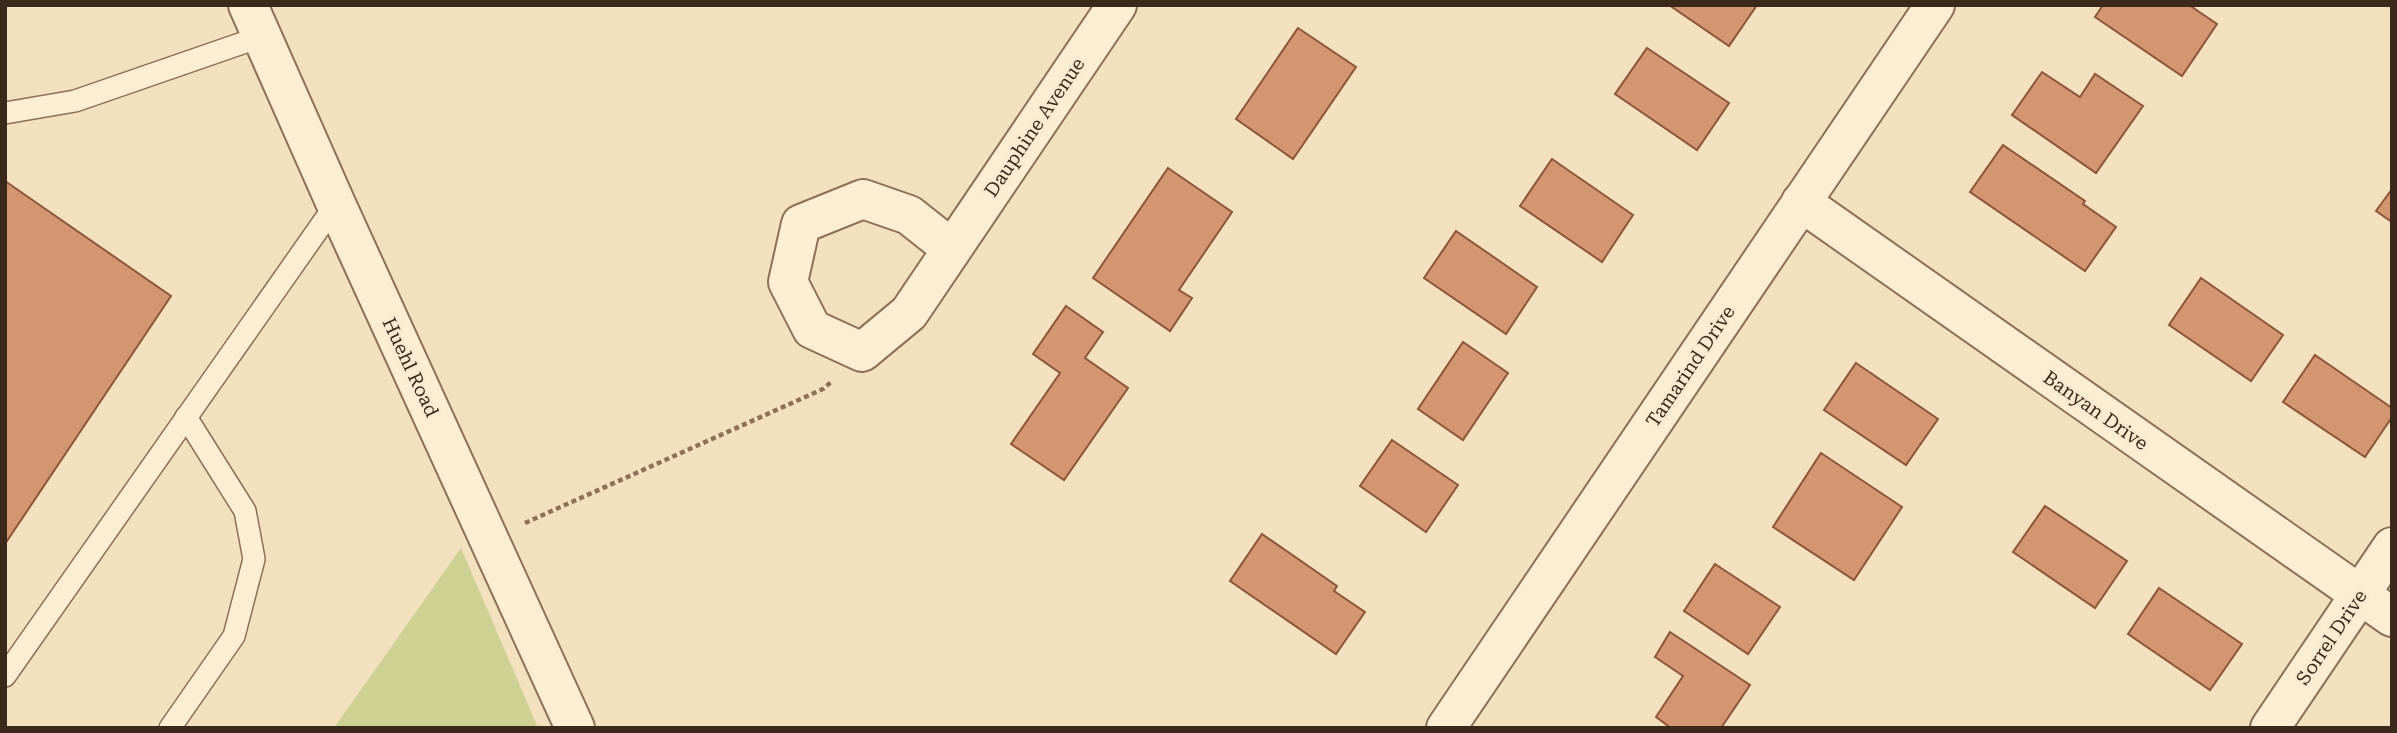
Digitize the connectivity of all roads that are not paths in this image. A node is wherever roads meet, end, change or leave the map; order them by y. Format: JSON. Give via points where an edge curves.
{"nodes":[{"id":1,"x":1117,"y":5,"type":"edge"},
{"id":2,"x":1935,"y":5,"type":"edge"},
{"id":3,"x":254,"y":21,"type":"edge"},
{"id":4,"x":5,"y":113,"type":"edge"},
{"id":5,"x":1801,"y":202,"type":"junction"},
{"id":6,"x":336,"y":204,"type":"junction"},
{"id":7,"x":952,"y":249,"type":"junction"},
{"id":8,"x":186,"y":417,"type":"junction"},
{"id":9,"x":2392,"y":547,"type":"edge"},
{"id":10,"x":2359,"y":595,"type":"junction"},
{"id":11,"x":2392,"y":617,"type":"edge"},
{"id":12,"x":5,"y":676,"type":"edge"},
{"id":13,"x":170,"y":728,"type":"edge"},
{"id":14,"x":575,"y":728,"type":"edge"},
{"id":15,"x":1446,"y":728,"type":"edge"},
{"id":16,"x":2270,"y":728,"type":"edge"}],
"edges":[{"from":1,"to":7,"type":"street","name":"Dauphine Avenue"},
{"from":2,"to":5,"type":"street","name":"Tamarind Drive"},
{"from":3,"to":4,"type":"lane","via":[[75,101]]},
{"from":3,"to":6,"type":"street","name":"Huehl Road"},
{"from":5,"to":10,"type":"street","name":"Banyan Drive"},
{"from":5,"to":15,"type":"street","name":"Tamarind Drive"},
{"from":6,"to":8,"type":"lane"},
{"from":6,"to":14,"type":"street","name":"Huehl Road"},
{"from":7,"to":7,"type":"street","name":"Dauphine Avenue","via":[[909,313],[862,352],[812,329],[788,282],[801,224],[863,200],[909,215]]},
{"from":8,"to":12,"type":"lane"},
{"from":8,"to":13,"type":"lane","via":[[245,511],[254,559],[234,636]]},
{"from":9,"to":10,"type":"street","name":"Sorrel Drive"},
{"from":10,"to":11,"type":"street","name":"Banyan Drive"},
{"from":10,"to":16,"type":"street","name":"Sorrel Drive"}]}
